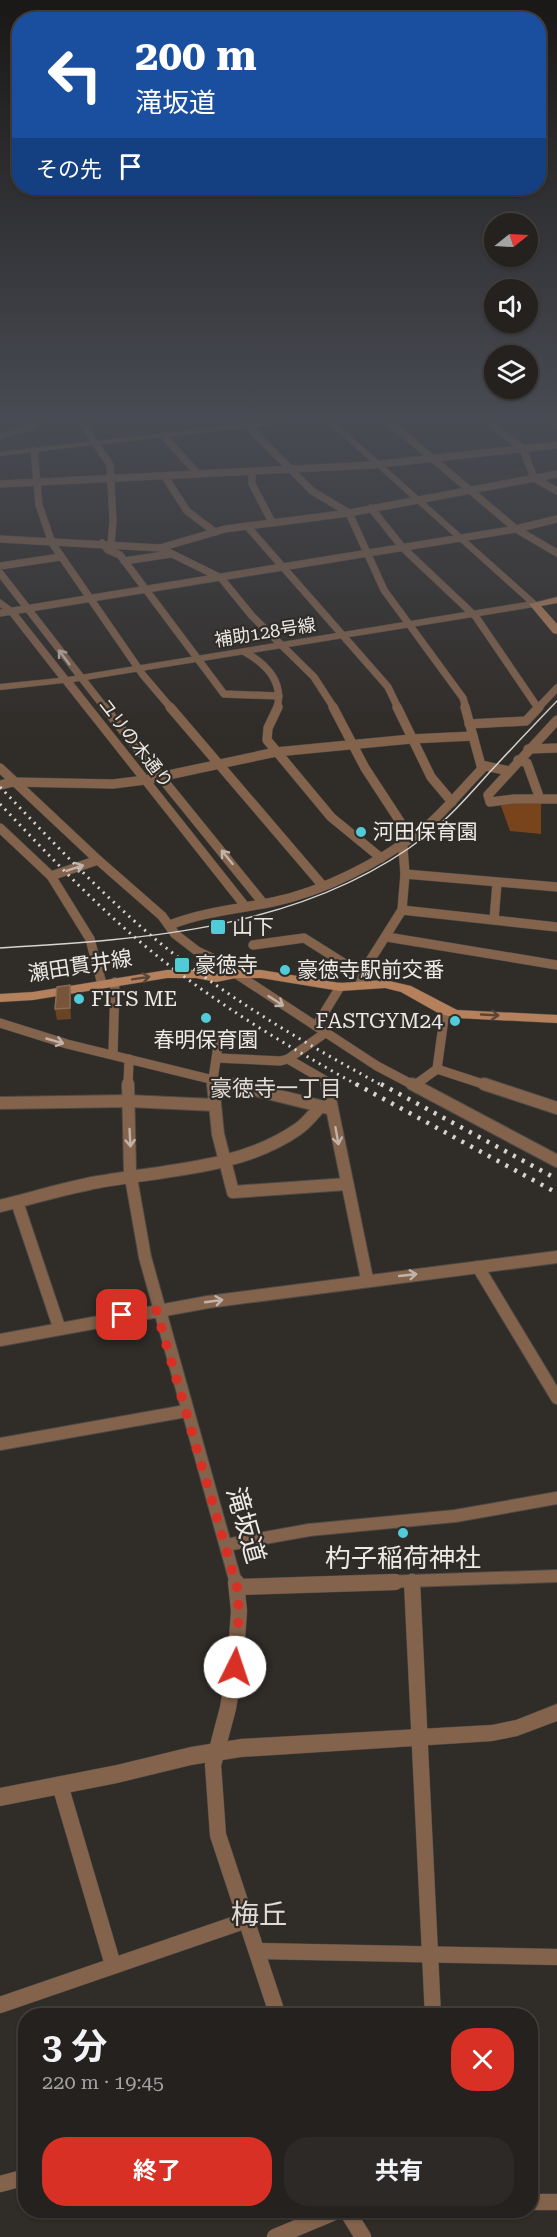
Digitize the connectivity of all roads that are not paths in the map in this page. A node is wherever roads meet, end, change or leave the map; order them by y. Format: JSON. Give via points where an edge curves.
{"nodes":[{"id":1,"x":44,"y":525,"type":"edge"},
{"id":2,"x":111,"y":525,"type":"edge"},
{"id":3,"x":206,"y":525,"type":"edge"},
{"id":4,"x":251,"y":525,"type":"edge"},
{"id":5,"x":354,"y":525,"type":"edge"},
{"id":6,"x":385,"y":525,"type":"edge"},
{"id":7,"x":446,"y":525,"type":"edge"},
{"id":8,"x":512,"y":525,"type":"edge"},
{"id":9,"x":531,"y":525,"type":"edge"},
{"id":10,"x":247,"y":526,"type":"junction"},
{"id":11,"x":516,"y":529,"type":"junction"},
{"id":12,"x":215,"y":532,"type":"junction"},
{"id":13,"x":460,"y":538,"type":"junction"},
{"id":14,"x":0,"y":539,"type":"edge"},
{"id":15,"x":49,"y":540,"type":"junction"},
{"id":16,"x":102,"y":543,"type":"junction"},
{"id":17,"x":111,"y":544,"type":"junction"},
{"id":18,"x":160,"y":548,"type":"junction"},
{"id":19,"x":403,"y":548,"type":"junction"},
{"id":20,"x":557,"y":553,"type":"edge"},
{"id":21,"x":171,"y":554,"type":"junction"},
{"id":22,"x":366,"y":554,"type":"junction"},
{"id":23,"x":60,"y":557,"type":"junction"},
{"id":24,"x":124,"y":561,"type":"junction"},
{"id":25,"x":0,"y":566,"type":"edge"},
{"id":26,"x":284,"y":568,"type":"junction"},
{"id":27,"x":0,"y":573,"type":"edge"},
{"id":28,"x":221,"y":578,"type":"junction"},
{"id":29,"x":146,"y":591,"type":"junction"},
{"id":30,"x":90,"y":600,"type":"junction"},
{"id":31,"x":557,"y":600,"type":"edge"},
{"id":32,"x":0,"y":602,"type":"edge"},
{"id":33,"x":534,"y":604,"type":"junction"},
{"id":34,"x":27,"y":609,"type":"junction"},
{"id":35,"x":12,"y":612,"type":"junction"},
{"id":36,"x":0,"y":613,"type":"edge"},
{"id":37,"x":472,"y":614,"type":"junction"},
{"id":38,"x":410,"y":625,"type":"junction"},
{"id":39,"x":557,"y":631,"type":"edge"},
{"id":40,"x":343,"y":636,"type":"junction"},
{"id":41,"x":283,"y":645,"type":"junction"},
{"id":42,"x":245,"y":652,"type":"junction"},
{"id":43,"x":199,"y":659,"type":"junction"},
{"id":44,"x":138,"y":669,"type":"junction"},
{"id":45,"x":82,"y":678,"type":"junction"},
{"id":46,"x":66,"y":681,"type":"junction"},
{"id":47,"x":0,"y":687,"type":"edge"},
{"id":48,"x":557,"y":688,"type":"edge"},
{"id":49,"x":279,"y":696,"type":"junction"},
{"id":50,"x":538,"y":708,"type":"junction"},
{"id":51,"x":557,"y":720,"type":"edge"},
{"id":52,"x":469,"y":724,"type":"junction"},
{"id":53,"x":473,"y":736,"type":"junction"},
{"id":54,"x":411,"y":739,"type":"junction"},
{"id":55,"x":353,"y":744,"type":"junction"},
{"id":56,"x":557,"y":748,"type":"edge"},
{"id":57,"x":528,"y":749,"type":"junction"},
{"id":58,"x":276,"y":752,"type":"junction"},
{"id":59,"x":519,"y":760,"type":"junction"},
{"id":60,"x":219,"y":763,"type":"junction"},
{"id":61,"x":481,"y":765,"type":"junction"},
{"id":62,"x":0,"y":768,"type":"edge"},
{"id":63,"x":509,"y":771,"type":"junction"},
{"id":64,"x":162,"y":777,"type":"junction"},
{"id":65,"x":145,"y":780,"type":"junction"},
{"id":66,"x":14,"y":782,"type":"junction"},
{"id":67,"x":0,"y":785,"type":"edge"},
{"id":68,"x":540,"y":799,"type":"junction"},
{"id":69,"x":557,"y":799,"type":"edge"},
{"id":70,"x":452,"y":802,"type":"junction"},
{"id":71,"x":0,"y":828,"type":"edge"},
{"id":72,"x":4,"y":835,"type":"edge"},
{"id":73,"x":402,"y":844,"type":"junction"},
{"id":74,"x":381,"y":858,"type":"junction"},
{"id":75,"x":98,"y":860,"type":"junction"},
{"id":76,"x":405,"y":874,"type":"junction"},
{"id":77,"x":51,"y":876,"type":"junction"},
{"id":78,"x":497,"y":883,"type":"junction"},
{"id":79,"x":323,"y":886,"type":"junction"},
{"id":80,"x":557,"y":887,"type":"edge"},
{"id":81,"x":263,"y":903,"type":"junction"},
{"id":82,"x":245,"y":906,"type":"junction"},
{"id":83,"x":402,"y":910,"type":"junction"},
{"id":84,"x":494,"y":920,"type":"junction"},
{"id":85,"x":170,"y":925,"type":"junction"},
{"id":86,"x":557,"y":927,"type":"edge"},
{"id":87,"x":387,"y":937,"type":"junction"},
{"id":88,"x":253,"y":945,"type":"dead end"},
{"id":89,"x":557,"y":964,"type":"edge"},
{"id":90,"x":365,"y":969,"type":"junction"},
{"id":91,"x":236,"y":974,"type":"junction"},
{"id":92,"x":109,"y":983,"type":"junction"},
{"id":93,"x":360,"y":984,"type":"junction"},
{"id":94,"x":340,"y":987,"type":"junction"},
{"id":95,"x":0,"y":998,"type":"edge"},
{"id":96,"x":445,"y":1011,"type":"junction"},
{"id":97,"x":557,"y":1019,"type":"edge"},
{"id":98,"x":0,"y":1023,"type":"edge"},
{"id":99,"x":316,"y":1026,"type":"junction"},
{"id":100,"x":325,"y":1034,"type":"junction"},
{"id":101,"x":219,"y":1039,"type":"dead end"},
{"id":102,"x":113,"y":1054,"type":"junction"},
{"id":103,"x":217,"y":1058,"type":"junction"},
{"id":104,"x":129,"y":1059,"type":"junction"},
{"id":105,"x":288,"y":1059,"type":"junction"},
{"id":106,"x":437,"y":1069,"type":"junction"},
{"id":107,"x":212,"y":1078,"type":"junction"},
{"id":108,"x":415,"y":1085,"type":"junction"},
{"id":109,"x":128,"y":1101,"type":"junction"},
{"id":110,"x":0,"y":1103,"type":"edge"},
{"id":111,"x":214,"y":1105,"type":"junction"},
{"id":112,"x":327,"y":1107,"type":"junction"},
{"id":113,"x":557,"y":1108,"type":"edge"},
{"id":114,"x":222,"y":1161,"type":"junction"},
{"id":115,"x":557,"y":1161,"type":"edge"},
{"id":116,"x":132,"y":1177,"type":"junction"},
{"id":117,"x":347,"y":1184,"type":"junction"},
{"id":118,"x":16,"y":1202,"type":"junction"},
{"id":119,"x":0,"y":1206,"type":"edge"},
{"id":120,"x":557,"y":1257,"type":"edge"},
{"id":121,"x":478,"y":1267,"type":"junction"},
{"id":122,"x":367,"y":1280,"type":"junction"},
{"id":123,"x":156,"y":1309,"type":"junction"},
{"id":124,"x":59,"y":1327,"type":"junction"},
{"id":125,"x":0,"y":1340,"type":"edge"},
{"id":126,"x":557,"y":1398,"type":"edge"},
{"id":127,"x":186,"y":1411,"type":"junction"},
{"id":128,"x":0,"y":1444,"type":"edge"},
{"id":129,"x":557,"y":1498,"type":"edge"},
{"id":130,"x":226,"y":1545,"type":"junction"},
{"id":131,"x":557,"y":1576,"type":"edge"},
{"id":132,"x":412,"y":1580,"type":"junction"},
{"id":133,"x":237,"y":1587,"type":"junction"},
{"id":134,"x":557,"y":1712,"type":"edge"},
{"id":135,"x":419,"y":1737,"type":"junction"},
{"id":136,"x":216,"y":1751,"type":"junction"},
{"id":137,"x":60,"y":1785,"type":"junction"},
{"id":138,"x":0,"y":1797,"type":"edge"},
{"id":139,"x":247,"y":1920,"type":"junction"},
{"id":140,"x":258,"y":1951,"type":"junction"},
{"id":141,"x":430,"y":1956,"type":"junction"},
{"id":142,"x":557,"y":1957,"type":"edge"},
{"id":143,"x":113,"y":1965,"type":"junction"},
{"id":144,"x":1,"y":2002,"type":"edge"},
{"id":145,"x":276,"y":2008,"type":"edge"},
{"id":146,"x":433,"y":2008,"type":"edge"},
{"id":147,"x":18,"y":2179,"type":"edge"},
{"id":148,"x":0,"y":2184,"type":"edge"},
{"id":149,"x":538,"y":2202,"type":"edge"},
{"id":150,"x":557,"y":2202,"type":"edge"},
{"id":151,"x":320,"y":2218,"type":"edge"},
{"id":152,"x":351,"y":2218,"type":"edge"},
{"id":153,"x":275,"y":2237,"type":"edge"},
{"id":154,"x":363,"y":2237,"type":"edge"}],
"edges":[{"from":1,"to":15,"type":"street"},
{"from":2,"to":17,"type":"street"},
{"from":3,"to":12,"type":"street"},
{"from":4,"to":10,"type":"street"},
{"from":5,"to":22,"type":"street"},
{"from":6,"to":19,"type":"street"},
{"from":7,"to":13,"type":"street"},
{"from":8,"to":11,"type":"street"},
{"from":9,"to":11,"type":"street"},
{"from":10,"to":12,"type":"street"},
{"from":10,"to":26,"type":"street"},
{"from":11,"to":13,"type":"street"},
{"from":11,"to":20,"type":"street"},
{"from":12,"to":18,"type":"street"},
{"from":13,"to":19,"type":"street"},
{"from":13,"to":33,"type":"street"},
{"from":14,"to":15,"type":"street"},
{"from":15,"to":16,"type":"street"},
{"from":15,"to":23,"type":"street"},
{"from":16,"to":17,"type":"street"},
{"from":16,"to":24,"type":"street"},
{"from":17,"to":18,"type":"street"},
{"from":18,"to":21,"type":"street"},
{"from":19,"to":22,"type":"street"},
{"from":19,"to":37,"type":"street"},
{"from":21,"to":24,"type":"street"},
{"from":21,"to":28,"type":"street"},
{"from":22,"to":26,"type":"street"},
{"from":22,"to":38,"type":"street","via":[[384,590]]},
{"from":23,"to":25,"type":"street"},
{"from":23,"to":30,"type":"street"},
{"from":24,"to":29,"type":"street"},
{"from":26,"to":28,"type":"street"},
{"from":26,"to":40,"type":"street"},
{"from":27,"to":34,"type":"street"},
{"from":28,"to":29,"type":"street"},
{"from":28,"to":41,"type":"street","via":[[252,616]]},
{"from":29,"to":30,"type":"street"},
{"from":29,"to":43,"type":"street"},
{"from":30,"to":34,"type":"street"},
{"from":30,"to":44,"type":"street"},
{"from":31,"to":33,"type":"main road"},
{"from":32,"to":35,"type":"street","name":"ユリの木通り"},
{"from":33,"to":37,"type":"street","name":"補助128号線"},
{"from":33,"to":39,"type":"main road"},
{"from":34,"to":35,"type":"street"},
{"from":45,"to":34,"type":"street","one_way":true},
{"from":35,"to":36,"type":"street"},
{"from":35,"to":46,"type":"street","name":"ユリの木通り"},
{"from":37,"to":38,"type":"street","name":"補助128号線"},
{"from":37,"to":50,"type":"street"},
{"from":38,"to":40,"type":"street","name":"補助128号線"},
{"from":38,"to":52,"type":"street","via":[[463,698]]},
{"from":40,"to":41,"type":"street","name":"補助128号線"},
{"from":40,"to":54,"type":"street","via":[[388,687]]},
{"from":41,"to":42,"type":"street","name":"補助128号線"},
{"from":41,"to":55,"type":"street","via":[[325,692]]},
{"from":42,"to":43,"type":"street","name":"補助128号線"},
{"from":42,"to":49,"type":"street","via":[[262,662]]},
{"from":43,"to":44,"type":"street","name":"補助128号線"},
{"from":43,"to":49,"type":"street","via":[[224,694]]},
{"from":44,"to":45,"type":"street","name":"補助128号線"},
{"from":44,"to":60,"type":"street"},
{"from":45,"to":46,"type":"street","name":"補助128号線"},
{"from":45,"to":64,"type":"street"},
{"from":46,"to":47,"type":"street","name":"補助128号線"},
{"from":46,"to":65,"type":"street","name":"ユリの木通り"},
{"from":48,"to":50,"type":"street"},
{"from":49,"to":58,"type":"street","via":[[277,710],[265,732]]},
{"from":50,"to":52,"type":"street","via":[[526,721]]},
{"from":51,"to":57,"type":"street"},
{"from":52,"to":53,"type":"street"},
{"from":53,"to":54,"type":"street"},
{"from":53,"to":61,"type":"street"},
{"from":54,"to":55,"type":"street"},
{"from":54,"to":70,"type":"street","via":[[431,777]]},
{"from":55,"to":58,"type":"street"},
{"from":55,"to":73,"type":"street","via":[[401,823]]},
{"from":56,"to":57,"type":"street"},
{"from":57,"to":59,"type":"street"},
{"from":58,"to":60,"type":"street"},
{"from":58,"to":74,"type":"street","via":[[331,817]]},
{"from":59,"to":63,"type":"street"},
{"from":59,"to":68,"type":"street","via":[[527,763]]},
{"from":60,"to":64,"type":"street"},
{"from":60,"to":79,"type":"street"},
{"from":61,"to":63,"type":"street"},
{"from":61,"to":70,"type":"street","via":[[482,769]]},
{"from":62,"to":66,"type":"street"},
{"from":63,"to":68,"type":"street","via":[[489,793],[490,802]]},
{"from":64,"to":65,"type":"street"},
{"from":81,"to":64,"type":"street","one_way":true},
{"from":65,"to":66,"type":"street","via":[[97,785]]},
{"from":65,"to":82,"type":"street","name":"ユリの木通り"},
{"from":66,"to":67,"type":"street"},
{"from":66,"to":75,"type":"street"},
{"from":68,"to":69,"type":"street"},
{"from":70,"to":73,"type":"street"},
{"from":71,"to":72,"type":"street"},
{"from":72,"to":77,"type":"street"},
{"from":73,"to":74,"type":"street"},
{"from":73,"to":76,"type":"street"},
{"from":74,"to":79,"type":"street"},
{"from":77,"to":75,"type":"street","one_way":true},
{"from":75,"to":85,"type":"street"},
{"from":76,"to":78,"type":"street"},
{"from":76,"to":83,"type":"street"},
{"from":77,"to":92,"type":"street","via":[[90,939]]},
{"from":78,"to":80,"type":"street"},
{"from":78,"to":84,"type":"street"},
{"from":79,"to":81,"type":"street"},
{"from":81,"to":82,"type":"street"},
{"from":82,"to":85,"type":"street"},
{"from":83,"to":84,"type":"street"},
{"from":83,"to":87,"type":"street"},
{"from":84,"to":86,"type":"street"},
{"from":85,"to":91,"type":"street","via":[[197,951]]},
{"from":87,"to":89,"type":"street"},
{"from":87,"to":90,"type":"street"},
{"from":88,"to":90,"type":"street","via":[[304,938],[350,967]]},
{"from":90,"to":93,"type":"street"},
{"from":92,"to":91,"type":"main road","name":"瀬田貫井線","one_way":true,"via":[[167,974],[216,978]]},
{"from":91,"to":94,"type":"main road","via":[[261,974]]},
{"from":91,"to":99,"type":"street","one_way":true},
{"from":92,"to":95,"type":"main road","name":"瀬田貫井線"},
{"from":92,"to":102,"type":"street"},
{"from":93,"to":94,"type":"main road"},
{"from":93,"to":96,"type":"main road","via":[[406,989]]},
{"from":94,"to":99,"type":"street"},
{"from":96,"to":97,"type":"main road","one_way":true},
{"from":96,"to":106,"type":"street"},
{"from":98,"to":102,"type":"street","one_way":true},
{"from":99,"to":100,"type":"street"},
{"from":100,"to":105,"type":"street"},
{"from":100,"to":108,"type":"street"},
{"from":101,"to":103,"type":"street"},
{"from":102,"to":104,"type":"street"},
{"from":103,"to":105,"type":"street","via":[[265,1062]]},
{"from":103,"to":107,"type":"street"},
{"from":104,"to":107,"type":"street"},
{"from":104,"to":109,"type":"street","name":"滝坂道"},
{"from":105,"to":112,"type":"street","via":[[326,1081]]},
{"from":106,"to":108,"type":"street"},
{"from":106,"to":113,"type":"street"},
{"from":107,"to":111,"type":"street"},
{"from":107,"to":112,"type":"street"},
{"from":108,"to":115,"type":"street"},
{"from":109,"to":110,"type":"street"},
{"from":109,"to":111,"type":"street"},
{"from":109,"to":116,"type":"street","name":"滝坂道","one_way":true},
{"from":111,"to":114,"type":"street"},
{"from":112,"to":114,"type":"street","via":[[287,1137]]},
{"from":112,"to":117,"type":"street","one_way":true},
{"from":114,"to":116,"type":"street"},
{"from":114,"to":117,"type":"street","via":[[233,1192]]},
{"from":116,"to":118,"type":"street","via":[[94,1182]]},
{"from":116,"to":123,"type":"street","name":"滝坂道"},
{"from":117,"to":122,"type":"street"},
{"from":118,"to":119,"type":"street"},
{"from":118,"to":124,"type":"street"},
{"from":120,"to":121,"type":"street"},
{"from":122,"to":121,"type":"street","one_way":true},
{"from":121,"to":126,"type":"street"},
{"from":123,"to":122,"type":"street","one_way":true},
{"from":123,"to":124,"type":"street"},
{"from":123,"to":127,"type":"street","name":"滝坂道"},
{"from":124,"to":125,"type":"street"},
{"from":127,"to":128,"type":"street"},
{"from":127,"to":130,"type":"street","name":"滝坂道"},
{"from":129,"to":130,"type":"street","via":[[455,1516],[309,1530]]},
{"from":130,"to":133,"type":"street","name":"滝坂道"},
{"from":131,"to":132,"type":"street"},
{"from":132,"to":133,"type":"street"},
{"from":132,"to":135,"type":"street"},
{"from":133,"to":136,"type":"street","name":"滝坂道","via":[[235,1667]]},
{"from":134,"to":135,"type":"street","via":[[507,1731]]},
{"from":135,"to":136,"type":"street"},
{"from":135,"to":141,"type":"street"},
{"from":136,"to":137,"type":"street"},
{"from":136,"to":139,"type":"street","name":"滝坂道","via":[[213,1766],[218,1835]]},
{"from":137,"to":138,"type":"street"},
{"from":137,"to":143,"type":"street"},
{"from":139,"to":140,"type":"street","name":"滝坂道"},
{"from":139,"to":143,"type":"street"},
{"from":140,"to":141,"type":"street"},
{"from":140,"to":145,"type":"street","name":"滝坂道"},
{"from":141,"to":142,"type":"street"},
{"from":141,"to":146,"type":"street"},
{"from":143,"to":144,"type":"street"},
{"from":147,"to":148,"type":"street"},
{"from":149,"to":150,"type":"street"},
{"from":151,"to":153,"type":"street"},
{"from":152,"to":154,"type":"street"}]}
